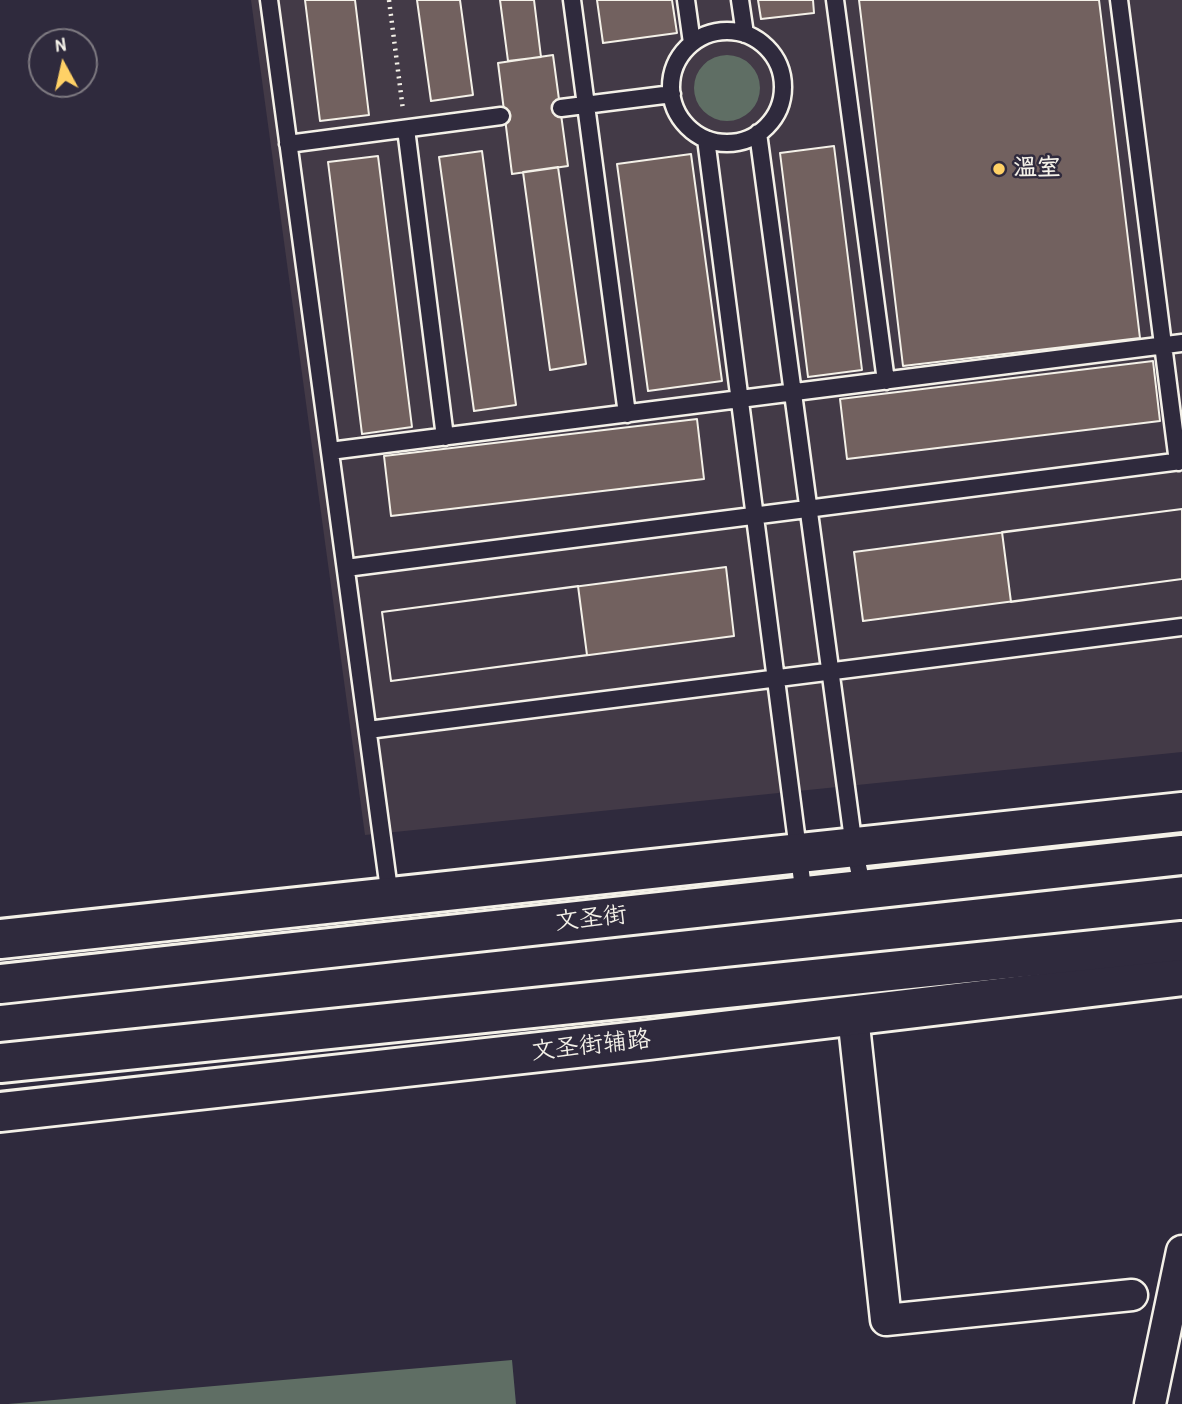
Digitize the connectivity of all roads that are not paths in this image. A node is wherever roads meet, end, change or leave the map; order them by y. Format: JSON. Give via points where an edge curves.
{"nodes":[{"id":1,"x":269,"y":0,"type":"edge"},
{"id":2,"x":572,"y":0,"type":"edge"},
{"id":3,"x":686,"y":0,"type":"edge"},
{"id":4,"x":740,"y":0,"type":"edge"},
{"id":5,"x":835,"y":0,"type":"edge"},
{"id":6,"x":1119,"y":0,"type":"edge"},
{"id":7,"x":745,"y":34,"type":"junction"},
{"id":8,"x":692,"y":43,"type":"junction"},
{"id":9,"x":672,"y":94,"type":"junction"},
{"id":10,"x":586,"y":105,"type":"junction"},
{"id":11,"x":561,"y":108,"type":"dead end"},
{"id":12,"x":501,"y":117,"type":"dead end"},
{"id":13,"x":406,"y":129,"type":"junction"},
{"id":14,"x":758,"y":133,"type":"junction"},
{"id":15,"x":706,"y":139,"type":"junction"},
{"id":16,"x":288,"y":144,"type":"junction"},
{"id":17,"x":1182,"y":343,"type":"edge"},
{"id":18,"x":1163,"y":345,"type":"junction"},
{"id":19,"x":886,"y":381,"type":"junction"},
{"id":20,"x":793,"y":393,"type":"junction"},
{"id":21,"x":740,"y":399,"type":"junction"},
{"id":22,"x":627,"y":414,"type":"junction"},
{"id":23,"x":444,"y":437,"type":"junction"},
{"id":24,"x":330,"y":451,"type":"junction"},
{"id":25,"x":1180,"y":462,"type":"edge"},
{"id":26,"x":808,"y":509,"type":"junction"},
{"id":27,"x":755,"y":516,"type":"junction"},
{"id":28,"x":346,"y":568,"type":"junction"},
{"id":29,"x":1182,"y":627,"type":"edge"},
{"id":30,"x":830,"y":672,"type":"junction"},
{"id":31,"x":776,"y":678,"type":"junction"},
{"id":32,"x":368,"y":730,"type":"junction"},
{"id":33,"x":1182,"y":812,"type":"edge"},
{"id":34,"x":854,"y":847,"type":"junction"},
{"id":35,"x":799,"y":853,"type":"junction"},
{"id":36,"x":1182,"y":855,"type":"edge"},
{"id":37,"x":863,"y":890,"type":"junction"},
{"id":38,"x":804,"y":896,"type":"junction"},
{"id":39,"x":390,"y":897,"type":"junction"},
{"id":40,"x":0,"y":939,"type":"edge"},
{"id":41,"x":1182,"y":941,"type":"edge"},
{"id":42,"x":1182,"y":976,"type":"edge"},
{"id":43,"x":0,"y":984,"type":"edge"},
{"id":44,"x":853,"y":1016,"type":"junction"},
{"id":45,"x":0,"y":1063,"type":"edge"},
{"id":46,"x":0,"y":1112,"type":"edge"},
{"id":47,"x":1182,"y":1251,"type":"edge"},
{"id":48,"x":1132,"y":1295,"type":"dead end"},
{"id":49,"x":1150,"y":1404,"type":"edge"}],
"edges":[{"from":1,"to":16,"type":"lane"},
{"from":2,"to":10,"type":"lane"},
{"from":3,"to":8,"type":"lane"},
{"from":4,"to":7,"type":"lane"},
{"from":5,"to":19,"type":"lane"},
{"from":6,"to":18,"type":"lane"},
{"from":7,"to":8,"type":"lane","via":[[708,34]]},
{"from":7,"to":14,"type":"lane","via":[[775,57],[782,74],[778,112]]},
{"from":8,"to":9,"type":"lane","via":[[673,73]]},
{"from":9,"to":10,"type":"lane"},
{"from":9,"to":15,"type":"lane","via":[[684,124]]},
{"from":10,"to":11,"type":"lane"},
{"from":10,"to":22,"type":"lane"},
{"from":12,"to":13,"type":"lane"},
{"from":13,"to":16,"type":"lane"},
{"from":13,"to":23,"type":"lane"},
{"from":14,"to":15,"type":"lane","via":[[733,143]]},
{"from":14,"to":20,"type":"lane"},
{"from":15,"to":21,"type":"lane"},
{"from":16,"to":24,"type":"lane"},
{"from":17,"to":18,"type":"lane"},
{"from":18,"to":19,"type":"lane"},
{"from":18,"to":25,"type":"lane"},
{"from":19,"to":20,"type":"lane"},
{"from":20,"to":21,"type":"lane"},
{"from":20,"to":26,"type":"lane"},
{"from":21,"to":22,"type":"lane"},
{"from":21,"to":27,"type":"lane"},
{"from":22,"to":23,"type":"lane"},
{"from":23,"to":24,"type":"lane"},
{"from":24,"to":28,"type":"lane"},
{"from":25,"to":26,"type":"lane"},
{"from":26,"to":27,"type":"lane"},
{"from":26,"to":30,"type":"lane"},
{"from":27,"to":28,"type":"lane"},
{"from":27,"to":31,"type":"lane"},
{"from":28,"to":32,"type":"lane"},
{"from":29,"to":30,"type":"lane"},
{"from":30,"to":31,"type":"lane"},
{"from":30,"to":34,"type":"lane"},
{"from":31,"to":32,"type":"lane"},
{"from":31,"to":35,"type":"lane"},
{"from":32,"to":39,"type":"lane"},
{"from":33,"to":34,"type":"street"},
{"from":34,"to":35,"type":"street"},
{"from":34,"to":37,"type":"lane"},
{"from":35,"to":38,"type":"lane"},
{"from":35,"to":39,"type":"street"},
{"from":36,"to":37,"type":"street","name":"文圣街"},
{"from":37,"to":38,"type":"street","name":"文圣街"},
{"from":38,"to":43,"type":"street","name":"文圣街"},
{"from":39,"to":40,"type":"street"},
{"from":41,"to":45,"type":"street"},
{"from":42,"to":44,"type":"street","name":"文圣街辅路"},
{"from":44,"to":46,"type":"street","name":"文圣街辅路"},
{"from":44,"to":48,"type":"street","via":[[886,1320]]},
{"from":47,"to":49,"type":"street"}]}
